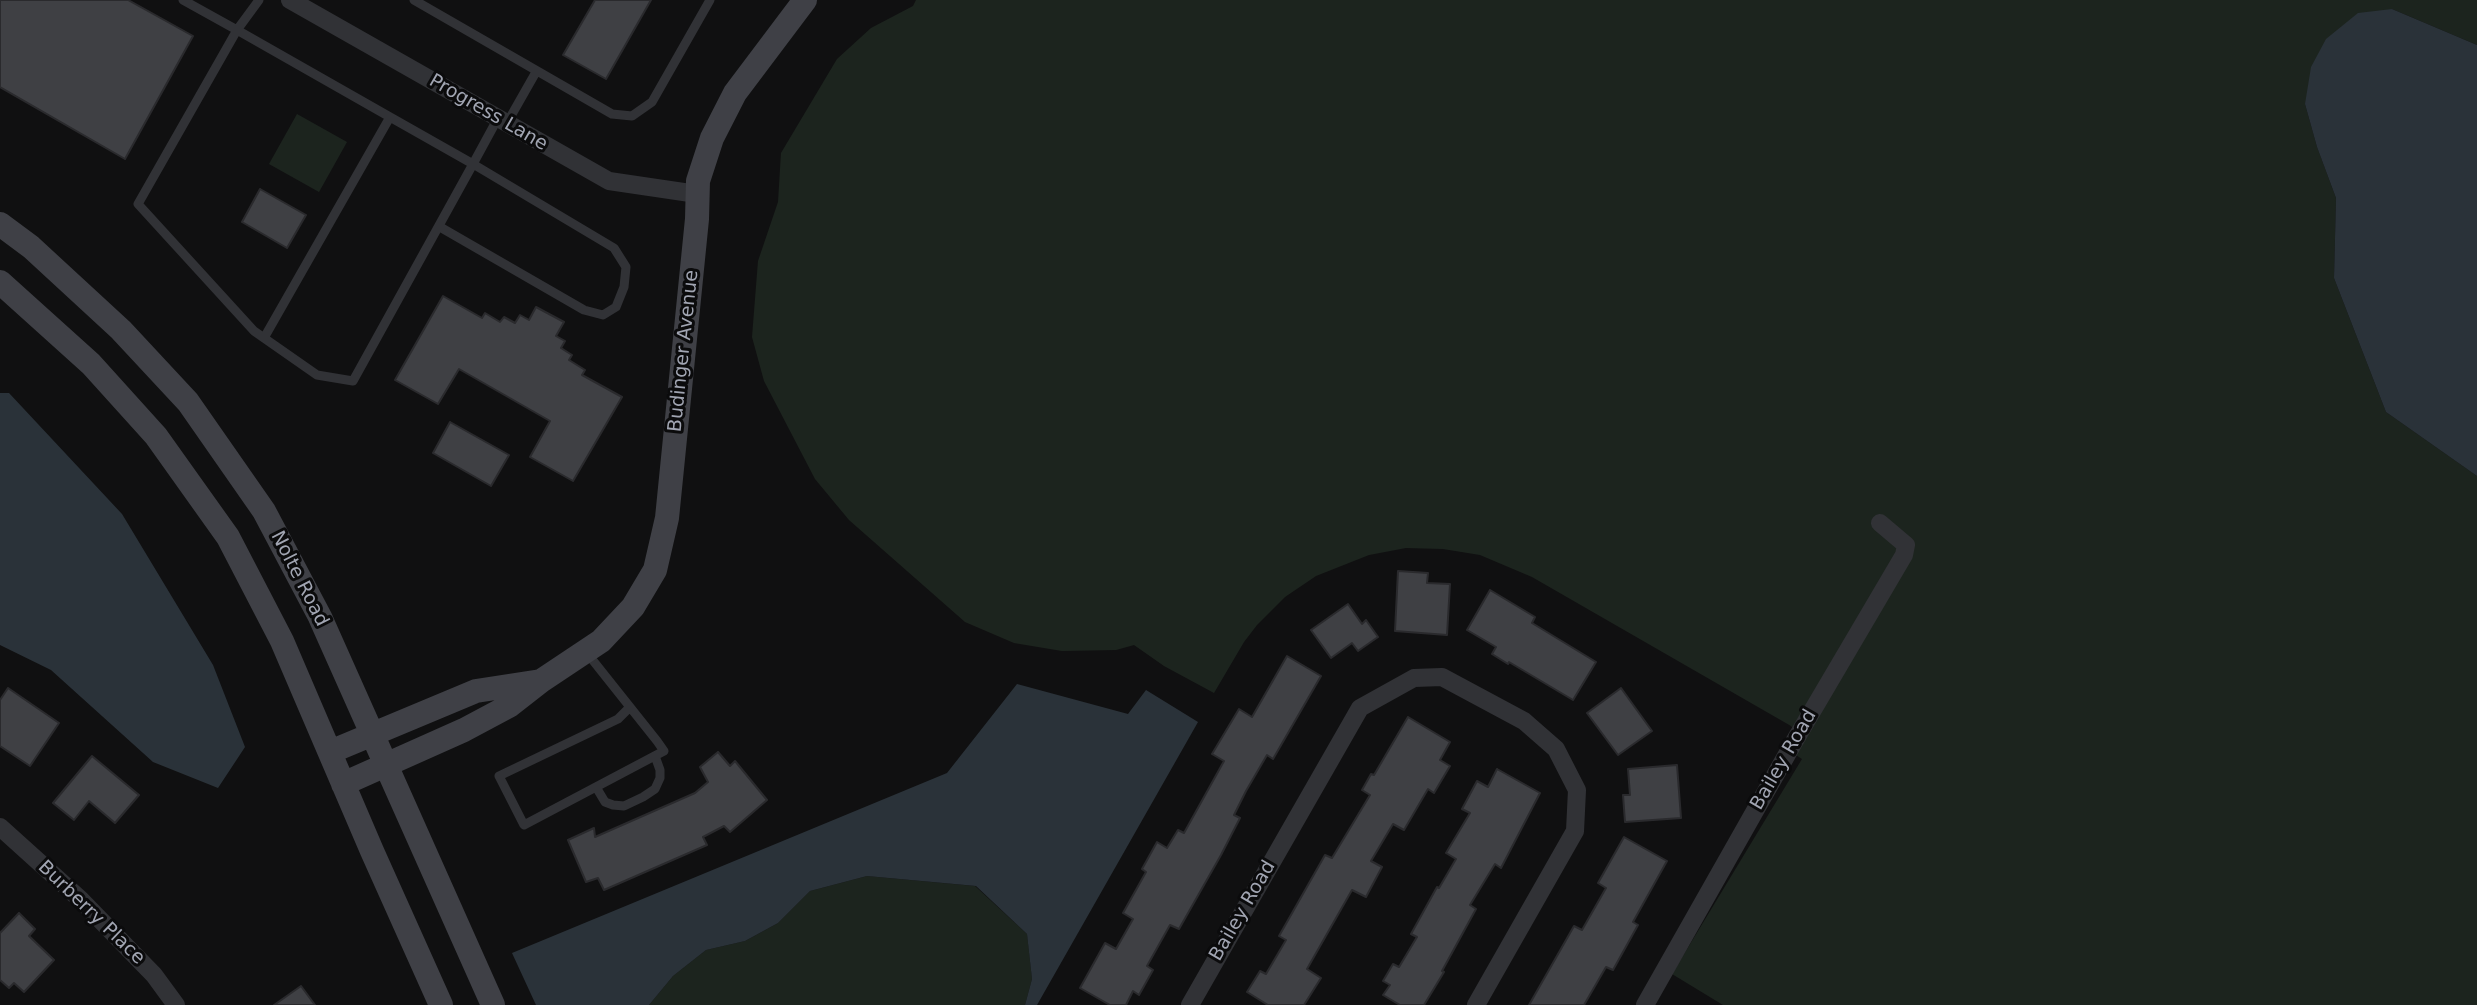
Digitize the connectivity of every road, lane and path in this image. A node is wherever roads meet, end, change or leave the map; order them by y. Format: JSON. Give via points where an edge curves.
{"nodes":[{"id":1,"x":183,"y":0,"type":"edge"},
{"id":2,"x":259,"y":0,"type":"edge"},
{"id":3,"x":290,"y":0,"type":"edge"},
{"id":4,"x":414,"y":0,"type":"edge"},
{"id":5,"x":710,"y":0,"type":"edge"},
{"id":6,"x":806,"y":0,"type":"edge"},
{"id":7,"x":237,"y":30,"type":"junction"},
{"id":8,"x":536,"y":72,"type":"junction"},
{"id":9,"x":390,"y":117,"type":"junction"},
{"id":10,"x":502,"y":121,"type":"junction"},
{"id":11,"x":473,"y":164,"type":"junction"},
{"id":12,"x":697,"y":194,"type":"junction"},
{"id":13,"x":0,"y":224,"type":"edge"},
{"id":14,"x":440,"y":227,"type":"junction"},
{"id":15,"x":0,"y":282,"type":"edge"},
{"id":16,"x":264,"y":338,"type":"junction"},
{"id":17,"x":1880,"y":523,"type":"dead end"},
{"id":18,"x":586,"y":652,"type":"junction"},
{"id":19,"x":541,"y":681,"type":"junction"},
{"id":20,"x":630,"y":707,"type":"junction"},
{"id":21,"x":373,"y":732,"type":"junction"},
{"id":22,"x":330,"y":752,"type":"junction"},
{"id":23,"x":655,"y":756,"type":"junction"},
{"id":24,"x":387,"y":764,"type":"junction"},
{"id":25,"x":343,"y":783,"type":"junction"},
{"id":26,"x":596,"y":787,"type":"junction"},
{"id":27,"x":0,"y":828,"type":"edge"},
{"id":28,"x":176,"y":1005,"type":"edge"},
{"id":29,"x":441,"y":1005,"type":"edge"},
{"id":30,"x":493,"y":1005,"type":"edge"},
{"id":31,"x":1190,"y":1005,"type":"edge"},
{"id":32,"x":1476,"y":1005,"type":"edge"},
{"id":33,"x":1644,"y":1005,"type":"edge"}],
"edges":[{"from":1,"to":7,"type":"lane"},
{"from":2,"to":7,"type":"lane"},
{"from":3,"to":10,"type":"street","name":"Progress Lane"},
{"from":4,"to":8,"type":"lane"},
{"from":5,"to":8,"type":"lane","via":[[652,102],[632,116],[611,114]]},
{"from":6,"to":12,"type":"street","name":"Budinger Avenue","via":[[735,93],[712,138]]},
{"from":7,"to":9,"type":"lane"},
{"from":7,"to":16,"type":"lane","via":[[138,204]]},
{"from":8,"to":10,"type":"lane"},
{"from":9,"to":11,"type":"lane"},
{"from":9,"to":16,"type":"lane"},
{"from":10,"to":11,"type":"lane"},
{"from":10,"to":12,"type":"street","name":"Progress Lane","via":[[609,181]]},
{"from":11,"to":14,"type":"lane"},
{"from":11,"to":14,"type":"lane","via":[[614,248],[626,267],[616,307],[603,315],[584,310]]},
{"from":12,"to":18,"type":"street","name":"Budinger Avenue","via":[[664,531],[654,570],[633,607]]},
{"from":13,"to":21,"type":"street","name":"Nolte Road","via":[[121,330],[188,402],[264,511]]},
{"from":14,"to":16,"type":"lane","via":[[353,381],[317,375]]},
{"from":15,"to":22,"type":"street","via":[[91,364],[156,436],[228,537],[282,641]]},
{"from":17,"to":33,"type":"street","name":"Bailey Road","via":[[1906,545],[1904,555]]},
{"from":18,"to":19,"type":"street","name":"Budinger Avenue"},
{"from":18,"to":20,"type":"lane"},
{"from":19,"to":21,"type":"street","name":"Budinger Avenue","via":[[476,691]]},
{"from":19,"to":24,"type":"street","name":"Budinger Avenue","via":[[509,706]]},
{"from":20,"to":23,"type":"lane","via":[[664,751]]},
{"from":20,"to":26,"type":"lane","via":[[618,719],[499,775],[524,825]]},
{"from":21,"to":22,"type":"street","name":"Budinger Avenue"},
{"from":21,"to":24,"type":"street","name":"Nolte Road"},
{"from":22,"to":25,"type":"street"},
{"from":23,"to":26,"type":"lane"},
{"from":23,"to":26,"type":"lane","via":[[660,778],[655,789],[643,797],[624,806],[613,805],[605,802]]},
{"from":24,"to":25,"type":"street","name":"Budinger Avenue"},
{"from":24,"to":30,"type":"street","name":"Nolte Road"},
{"from":25,"to":29,"type":"street"},
{"from":27,"to":28,"type":"street","name":"Burberry Place","via":[[81,900],[154,975]]},
{"from":31,"to":32,"type":"street","name":"Bailey Road","via":[[1360,708],[1413,678],[1442,677],[1524,720],[1556,749],[1577,790],[1575,831]]}]}
